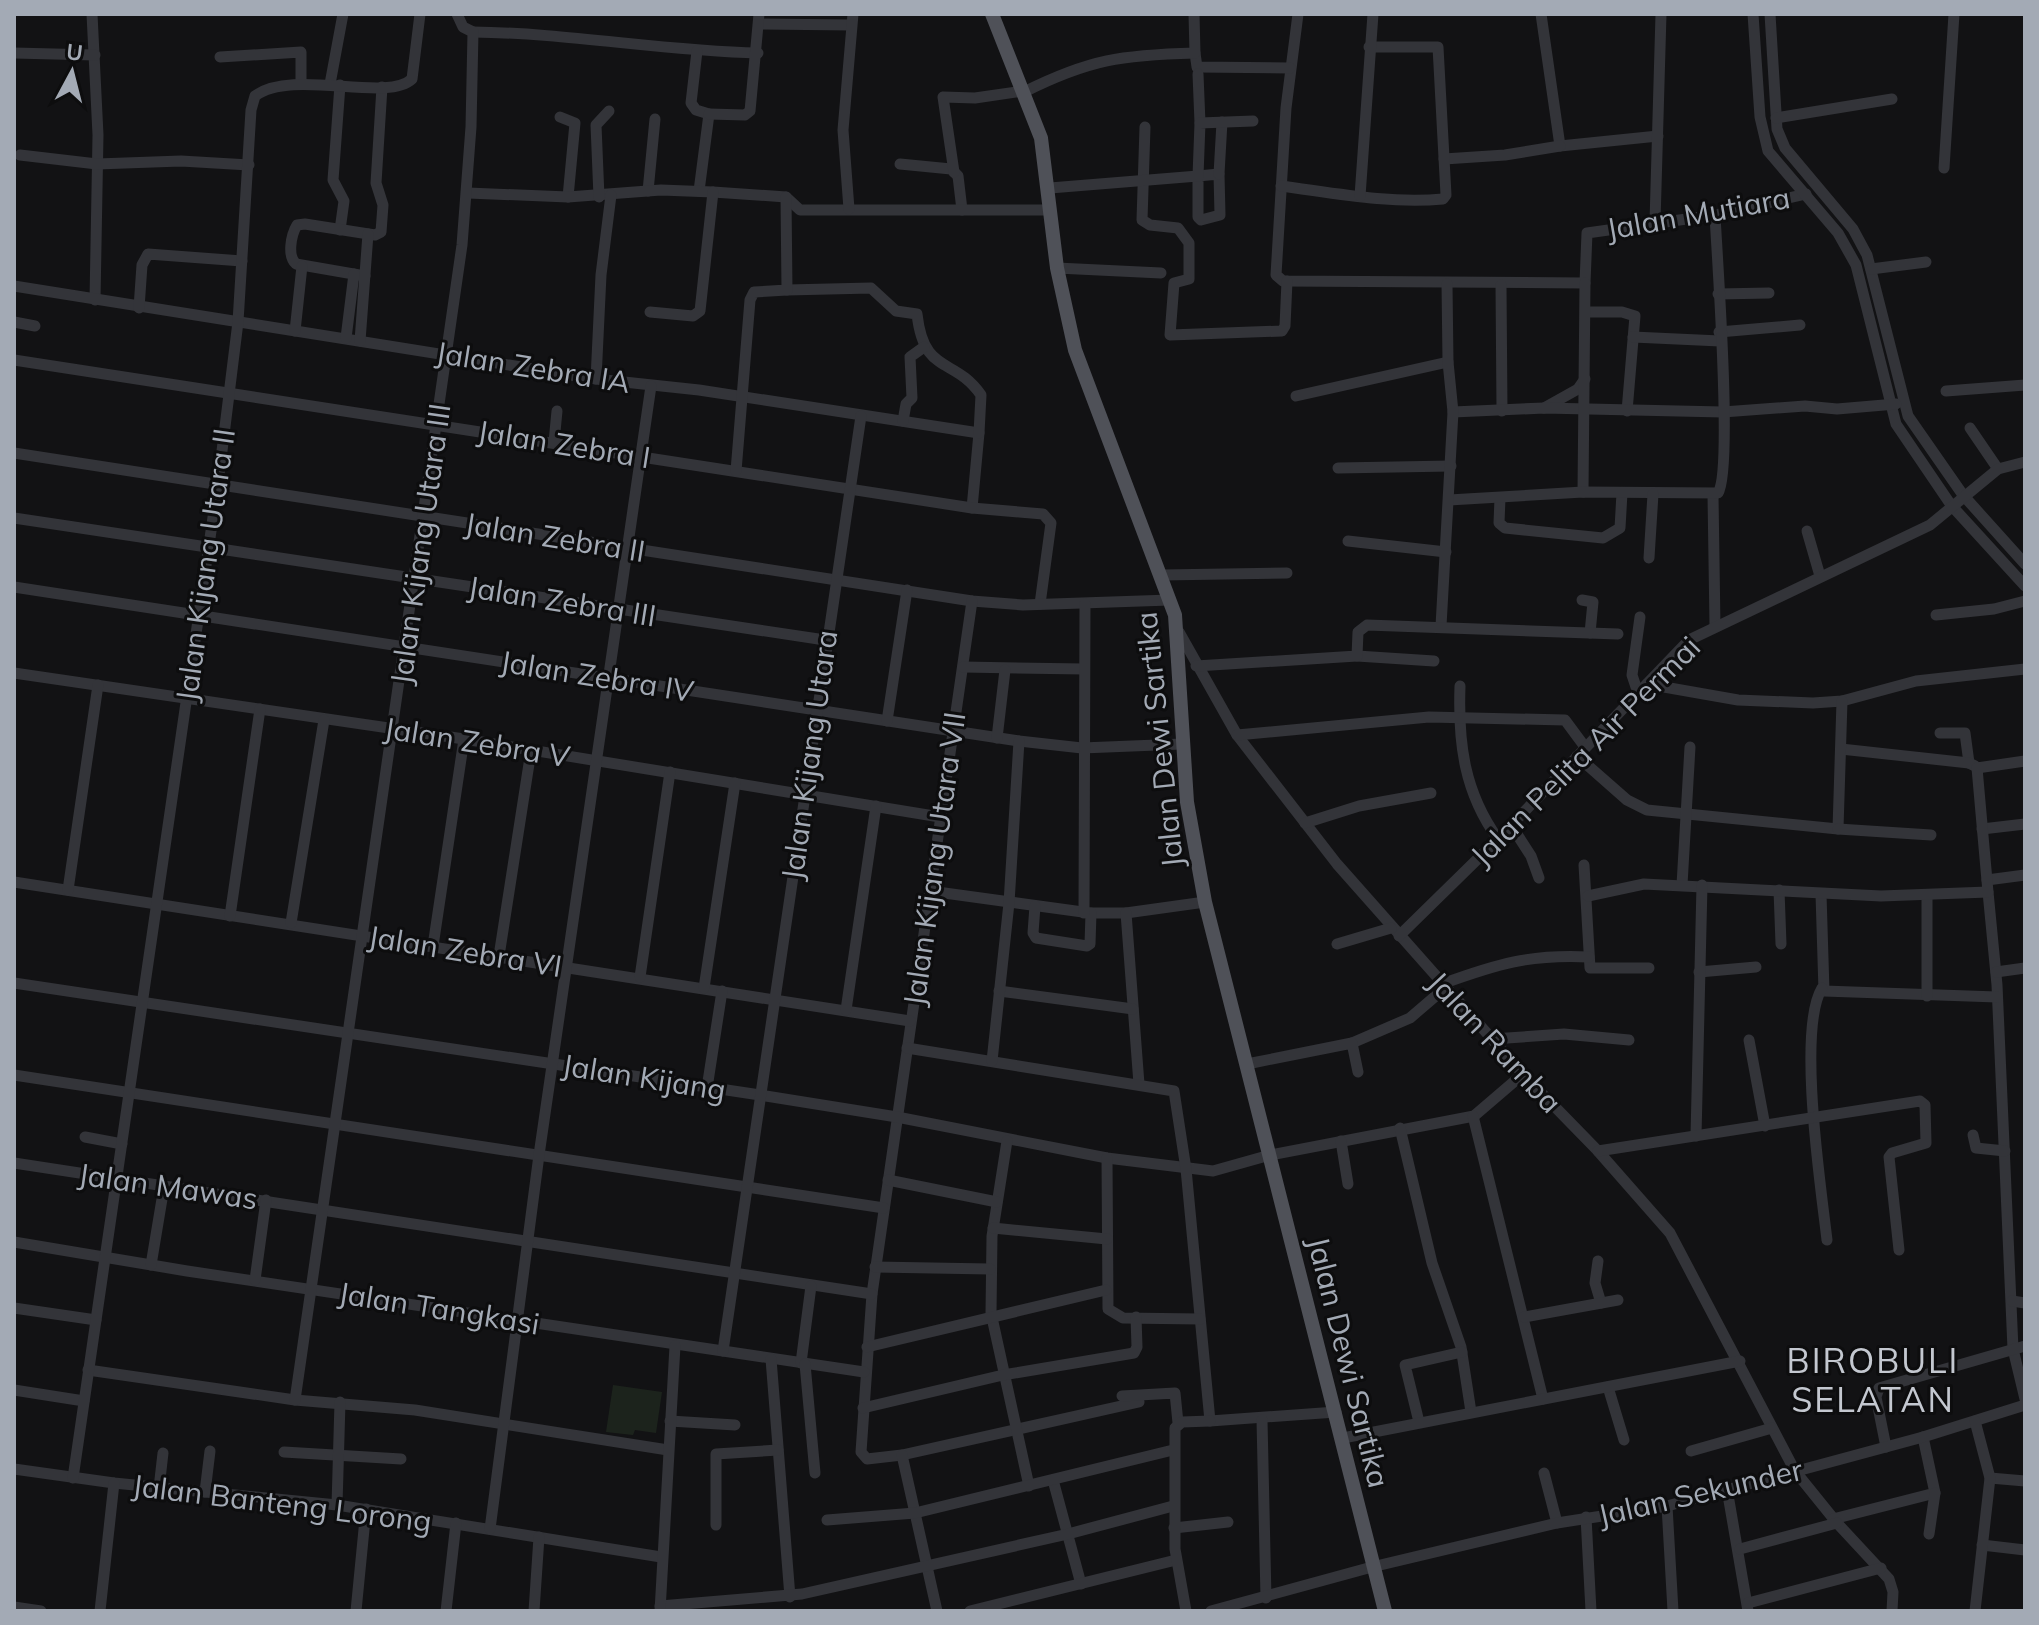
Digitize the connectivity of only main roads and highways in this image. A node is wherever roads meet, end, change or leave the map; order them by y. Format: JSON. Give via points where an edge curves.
{"nodes":[{"id":1,"x":992,"y":14,"type":"edge"},
{"id":2,"x":1385,"y":1611,"type":"edge"}],
"edges":[{"from":1,"to":2,"type":"main road","name":"Jalan Dewi Sartika","via":[[1041,138],[1057,268],[1075,350],[1176,624],[1189,812],[1205,902]]}]}
